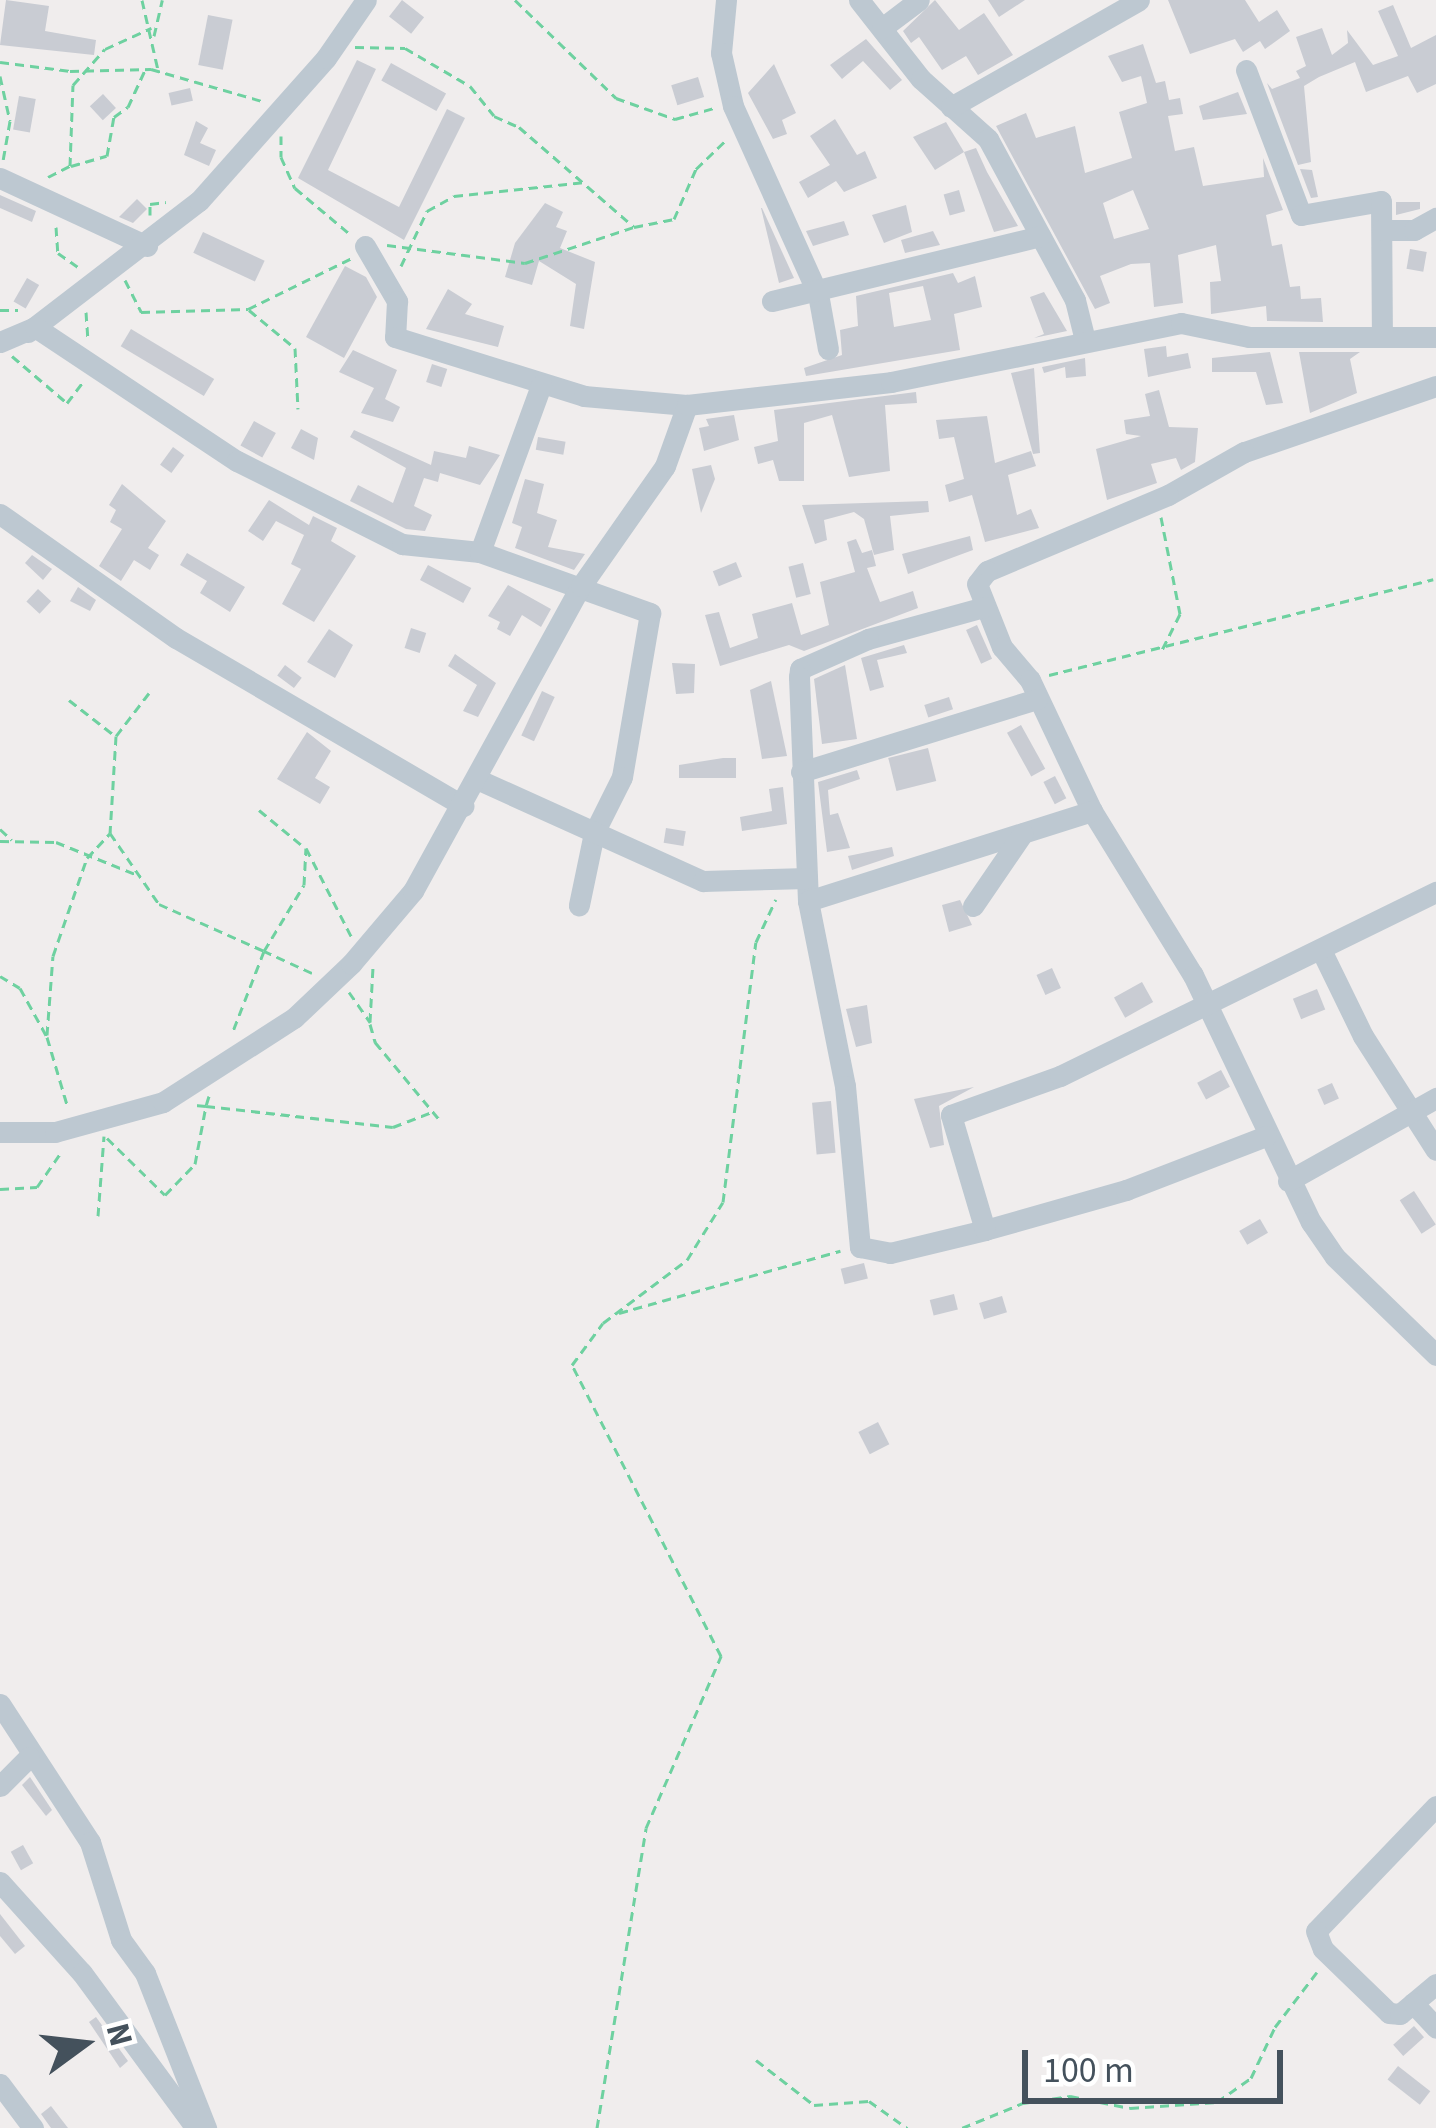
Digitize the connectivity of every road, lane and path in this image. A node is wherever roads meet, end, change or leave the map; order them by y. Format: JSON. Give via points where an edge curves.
{"nodes":[{"id":1,"x":142,"y":0,"type":"edge"},
{"id":2,"x":162,"y":0,"type":"edge"},
{"id":3,"x":365,"y":0,"type":"edge"},
{"id":4,"x":515,"y":0,"type":"edge"},
{"id":5,"x":726,"y":0,"type":"edge"},
{"id":6,"x":859,"y":0,"type":"edge"},
{"id":7,"x":919,"y":0,"type":"edge"},
{"id":8,"x":1139,"y":0,"type":"edge"},
{"id":9,"x":882,"y":28,"type":"junction"},
{"id":10,"x":154,"y":38,"type":"junction"},
{"id":11,"x":0,"y":62,"type":"edge"},
{"id":12,"x":345,"y":62,"type":"dead end"},
{"id":13,"x":145,"y":69,"type":"junction"},
{"id":14,"x":1246,"y":70,"type":"dead end"},
{"id":15,"x":158,"y":72,"type":"junction"},
{"id":16,"x":0,"y":76,"type":"edge"},
{"id":17,"x":283,"y":105,"type":"junction"},
{"id":18,"x":951,"y":107,"type":"junction"},
{"id":19,"x":737,"y":116,"type":"junction"},
{"id":20,"x":0,"y":166,"type":"edge"},
{"id":21,"x":70,"y":166,"type":"dead end"},
{"id":22,"x":0,"y":178,"type":"edge"},
{"id":23,"x":588,"y":182,"type":"junction"},
{"id":24,"x":1436,"y":218,"type":"edge"},
{"id":25,"x":634,"y":227,"type":"junction"},
{"id":26,"x":1382,"y":230,"type":"junction"},
{"id":27,"x":1040,"y":236,"type":"junction"},
{"id":28,"x":413,"y":243,"type":"junction"},
{"id":29,"x":147,"y":247,"type":"junction"},
{"id":30,"x":369,"y":251,"type":"junction"},
{"id":31,"x":122,"y":267,"type":"junction"},
{"id":32,"x":387,"y":280,"type":"junction"},
{"id":33,"x":814,"y":286,"type":"junction"},
{"id":34,"x":772,"y":302,"type":"dead end"},
{"id":35,"x":248,"y":309,"type":"junction"},
{"id":36,"x":35,"y":327,"type":"junction"},
{"id":37,"x":1382,"y":333,"type":"junction"},
{"id":38,"x":1436,"y":337,"type":"edge"},
{"id":39,"x":1084,"y":338,"type":"junction"},
{"id":40,"x":0,"y":342,"type":"edge"},
{"id":41,"x":828,"y":349,"type":"dead end"},
{"id":42,"x":0,"y":356,"type":"edge"},
{"id":43,"x":542,"y":386,"type":"junction"},
{"id":44,"x":1436,"y":386,"type":"edge"},
{"id":45,"x":687,"y":406,"type":"junction"},
{"id":46,"x":298,"y":409,"type":"dead end"},
{"id":47,"x":1156,"y":500,"type":"junction"},
{"id":48,"x":0,"y":514,"type":"edge"},
{"id":49,"x":480,"y":552,"type":"junction"},
{"id":50,"x":1433,"y":579,"type":"dead end"},
{"id":51,"x":581,"y":586,"type":"junction"},
{"id":52,"x":984,"y":607,"type":"junction"},
{"id":53,"x":1160,"y":651,"type":"junction"},
{"id":54,"x":1034,"y":689,"type":"junction"},
{"id":55,"x":149,"y":693,"type":"dead end"},
{"id":56,"x":69,"y":700,"type":"dead end"},
{"id":57,"x":116,"y":736,"type":"junction"},
{"id":58,"x":801,"y":772,"type":"junction"},
{"id":59,"x":479,"y":780,"type":"junction"},
{"id":60,"x":463,"y":806,"type":"junction"},
{"id":61,"x":259,"y":809,"type":"dead end"},
{"id":62,"x":1092,"y":811,"type":"junction"},
{"id":63,"x":1028,"y":828,"type":"junction"},
{"id":64,"x":0,"y":830,"type":"edge"},
{"id":65,"x":110,"y":833,"type":"junction"},
{"id":66,"x":594,"y":833,"type":"junction"},
{"id":67,"x":0,"y":841,"type":"edge"},
{"id":68,"x":14,"y":841,"type":"junction"},
{"id":69,"x":306,"y":848,"type":"junction"},
{"id":70,"x":87,"y":858,"type":"junction"},
{"id":71,"x":141,"y":877,"type":"junction"},
{"id":72,"x":807,"y":890,"type":"junction"},
{"id":73,"x":778,"y":895,"type":"dead end"},
{"id":74,"x":1434,"y":897,"type":"edge"},
{"id":75,"x":579,"y":905,"type":"dead end"},
{"id":76,"x":973,"y":906,"type":"dead end"},
{"id":77,"x":368,"y":945,"type":"junction"},
{"id":78,"x":264,"y":951,"type":"junction"},
{"id":79,"x":1323,"y":954,"type":"junction"},
{"id":80,"x":0,"y":976,"type":"edge"},
{"id":81,"x":335,"y":979,"type":"junction"},
{"id":82,"x":1203,"y":1005,"type":"junction"},
{"id":83,"x":370,"y":1022,"type":"junction"},
{"id":84,"x":47,"y":1037,"type":"junction"},
{"id":85,"x":218,"y":1070,"type":"junction"},
{"id":86,"x":1436,"y":1097,"type":"edge"},
{"id":87,"x":163,"y":1102,"type":"junction"},
{"id":88,"x":206,"y":1106,"type":"junction"},
{"id":89,"x":1411,"y":1111,"type":"junction"},
{"id":90,"x":430,"y":1113,"type":"junction"},
{"id":91,"x":439,"y":1119,"type":"dead end"},
{"id":92,"x":92,"y":1128,"type":"junction"},
{"id":93,"x":0,"y":1132,"type":"edge"},
{"id":94,"x":1266,"y":1136,"type":"junction"},
{"id":95,"x":1436,"y":1150,"type":"edge"},
{"id":96,"x":1288,"y":1181,"type":"junction"},
{"id":97,"x":0,"y":1190,"type":"edge"},
{"id":98,"x":98,"y":1216,"type":"dead end"},
{"id":99,"x":985,"y":1230,"type":"junction"},
{"id":100,"x":860,"y":1246,"type":"junction"},
{"id":101,"x":615,"y":1314,"type":"junction"},
{"id":102,"x":1436,"y":1355,"type":"edge"},
{"id":103,"x":0,"y":1704,"type":"edge"},
{"id":104,"x":29,"y":1757,"type":"junction"},
{"id":105,"x":0,"y":1786,"type":"edge"},
{"id":106,"x":1436,"y":1806,"type":"edge"},
{"id":107,"x":0,"y":1882,"type":"edge"},
{"id":108,"x":1323,"y":1949,"type":"junction"},
{"id":109,"x":1436,"y":1984,"type":"edge"},
{"id":110,"x":1413,"y":2003,"type":"junction"},
{"id":111,"x":1436,"y":2028,"type":"edge"},
{"id":112,"x":756,"y":2060,"type":"dead end"},
{"id":113,"x":0,"y":2084,"type":"edge"},
{"id":114,"x":27,"y":2126,"type":"edge"},
{"id":115,"x":196,"y":2128,"type":"edge"},
{"id":116,"x":206,"y":2128,"type":"edge"},
{"id":117,"x":597,"y":2128,"type":"edge"},
{"id":118,"x":907,"y":2128,"type":"edge"},
{"id":119,"x":962,"y":2128,"type":"edge"}],
"edges":[{"from":1,"to":10,"type":"path"},
{"from":2,"to":10,"type":"path"},
{"from":3,"to":17,"type":"street"},
{"from":4,"to":19,"type":"path","via":[[616,98],[675,119]]},
{"from":5,"to":19,"type":"street","via":[[721,53]]},
{"from":6,"to":9,"type":"street"},
{"from":7,"to":9,"type":"street"},
{"from":8,"to":18,"type":"street"},
{"from":9,"to":18,"type":"street"},
{"from":10,"to":15,"type":"path"},
{"from":11,"to":13,"type":"path"},
{"from":12,"to":23,"type":"path","via":[[355,47],[405,48],[470,86],[494,116]]},
{"from":13,"to":15,"type":"path"},
{"from":13,"to":21,"type":"path","via":[[114,117],[107,156]]},
{"from":14,"to":26,"type":"street","via":[[1301,215],[1381,201]]},
{"from":15,"to":17,"type":"path"},
{"from":16,"to":20,"type":"path","via":[[10,134]]},
{"from":17,"to":29,"type":"street","via":[[243,157]]},
{"from":17,"to":30,"type":"path","via":[[281,157],[295,188]]},
{"from":18,"to":27,"type":"street","via":[[988,139]]},
{"from":19,"to":25,"type":"path","via":[[696,169],[674,219]]},
{"from":19,"to":33,"type":"street"},
{"from":22,"to":29,"type":"street"},
{"from":23,"to":25,"type":"path"},
{"from":23,"to":28,"type":"path","via":[[454,196],[427,211]]},
{"from":24,"to":26,"type":"street","via":[[1414,230]]},
{"from":25,"to":28,"type":"path","via":[[525,263]]},
{"from":26,"to":37,"type":"street"},
{"from":27,"to":33,"type":"street","via":[[994,253]]},
{"from":27,"to":39,"type":"street","via":[[1076,300]]},
{"from":28,"to":30,"type":"path"},
{"from":28,"to":32,"type":"path"},
{"from":29,"to":31,"type":"street"},
{"from":30,"to":32,"type":"street"},
{"from":30,"to":35,"type":"path"},
{"from":31,"to":35,"type":"path","via":[[141,312]]},
{"from":31,"to":36,"type":"street"},
{"from":32,"to":43,"type":"street","via":[[397,302],[395,337]]},
{"from":33,"to":34,"type":"street"},
{"from":33,"to":41,"type":"street"},
{"from":35,"to":46,"type":"path","via":[[295,348]]},
{"from":36,"to":40,"type":"street"},
{"from":36,"to":42,"type":"street"},
{"from":36,"to":49,"type":"street","via":[[237,461],[353,521],[402,544]]},
{"from":37,"to":38,"type":"street"},
{"from":37,"to":39,"type":"street","via":[[1249,337],[1195,322]]},
{"from":39,"to":45,"type":"street","via":[[891,382]]},
{"from":43,"to":45,"type":"street"},
{"from":43,"to":49,"type":"street"},
{"from":44,"to":47,"type":"street","via":[[1244,452]]},
{"from":45,"to":51,"type":"street","via":[[665,466]]},
{"from":47,"to":52,"type":"street","via":[[987,571],[977,584]]},
{"from":47,"to":53,"type":"path","via":[[1179,601],[1173,637]]},
{"from":48,"to":60,"type":"street","via":[[176,638]]},
{"from":49,"to":51,"type":"street"},
{"from":50,"to":53,"type":"path"},
{"from":51,"to":59,"type":"street"},
{"from":51,"to":66,"type":"street","via":[[650,613],[622,777]]},
{"from":52,"to":54,"type":"street"},
{"from":52,"to":58,"type":"street","via":[[868,639],[800,669]]},
{"from":53,"to":54,"type":"path"},
{"from":54,"to":58,"type":"street"},
{"from":54,"to":62,"type":"street"},
{"from":55,"to":57,"type":"path"},
{"from":56,"to":57,"type":"path"},
{"from":57,"to":65,"type":"path"},
{"from":58,"to":72,"type":"street"},
{"from":59,"to":60,"type":"street"},
{"from":59,"to":66,"type":"street"},
{"from":60,"to":77,"type":"street"},
{"from":61,"to":69,"type":"path"},
{"from":62,"to":63,"type":"street"},
{"from":62,"to":82,"type":"street","via":[[1170,933]]},
{"from":63,"to":72,"type":"street","via":[[964,857]]},
{"from":63,"to":76,"type":"street"},
{"from":64,"to":68,"type":"path"},
{"from":65,"to":70,"type":"path"},
{"from":65,"to":71,"type":"path"},
{"from":66,"to":72,"type":"street","via":[[703,880]]},
{"from":66,"to":75,"type":"street"},
{"from":67,"to":68,"type":"path"},
{"from":68,"to":70,"type":"path","via":[[56,842]]},
{"from":69,"to":77,"type":"path"},
{"from":69,"to":78,"type":"path","via":[[304,885]]},
{"from":70,"to":71,"type":"path"},
{"from":70,"to":84,"type":"path","via":[[53,956]]},
{"from":71,"to":78,"type":"path","via":[[159,904]]},
{"from":72,"to":100,"type":"street","via":[[844,1086]]},
{"from":73,"to":101,"type":"path","via":[[756,942],[723,1202],[687,1260]]},
{"from":74,"to":79,"type":"street"},
{"from":77,"to":81,"type":"street"},
{"from":77,"to":83,"type":"path"},
{"from":78,"to":81,"type":"path"},
{"from":78,"to":85,"type":"path"},
{"from":79,"to":82,"type":"street"},
{"from":79,"to":89,"type":"street"},
{"from":80,"to":84,"type":"path","via":[[20,988]]},
{"from":81,"to":83,"type":"path"},
{"from":81,"to":85,"type":"street"},
{"from":82,"to":94,"type":"street"},
{"from":82,"to":99,"type":"street","via":[[1060,1076],[951,1115]]},
{"from":83,"to":90,"type":"path","via":[[375,1042],[409,1075]]},
{"from":84,"to":92,"type":"path"},
{"from":85,"to":87,"type":"street"},
{"from":85,"to":88,"type":"path"},
{"from":86,"to":89,"type":"street"},
{"from":87,"to":88,"type":"path"},
{"from":87,"to":92,"type":"street"},
{"from":88,"to":90,"type":"path","via":[[393,1127]]},
{"from":88,"to":92,"type":"path","via":[[195,1164],[165,1195]]},
{"from":89,"to":95,"type":"street"},
{"from":89,"to":96,"type":"street"},
{"from":90,"to":91,"type":"path"},
{"from":92,"to":93,"type":"street"},
{"from":92,"to":97,"type":"path","via":[[38,1187]]},
{"from":92,"to":98,"type":"path"},
{"from":94,"to":96,"type":"street"},
{"from":94,"to":99,"type":"street","via":[[1126,1190]]},
{"from":96,"to":102,"type":"street","via":[[1335,1257]]},
{"from":99,"to":100,"type":"street","via":[[890,1253]]},
{"from":100,"to":101,"type":"path"},
{"from":101,"to":117,"type":"path","via":[[572,1365],[721,1656],[646,1828]]},
{"from":103,"to":104,"type":"street"},
{"from":104,"to":105,"type":"street"},
{"from":104,"to":116,"type":"street","via":[[90,1841],[121,1940],[145,1973]]},
{"from":106,"to":108,"type":"street","via":[[1316,1931]]},
{"from":107,"to":115,"type":"street","via":[[82,1973]]},
{"from":108,"to":110,"type":"street","via":[[1389,2013]]},
{"from":108,"to":119,"type":"path","via":[[1315,1978],[1275,2027],[1251,2078],[1217,2102],[1130,2108],[1070,2096],[1023,2103]]},
{"from":109,"to":110,"type":"street"},
{"from":110,"to":111,"type":"street"},
{"from":112,"to":118,"type":"path","via":[[814,2105],[869,2101]]},
{"from":113,"to":114,"type":"street"}]}
